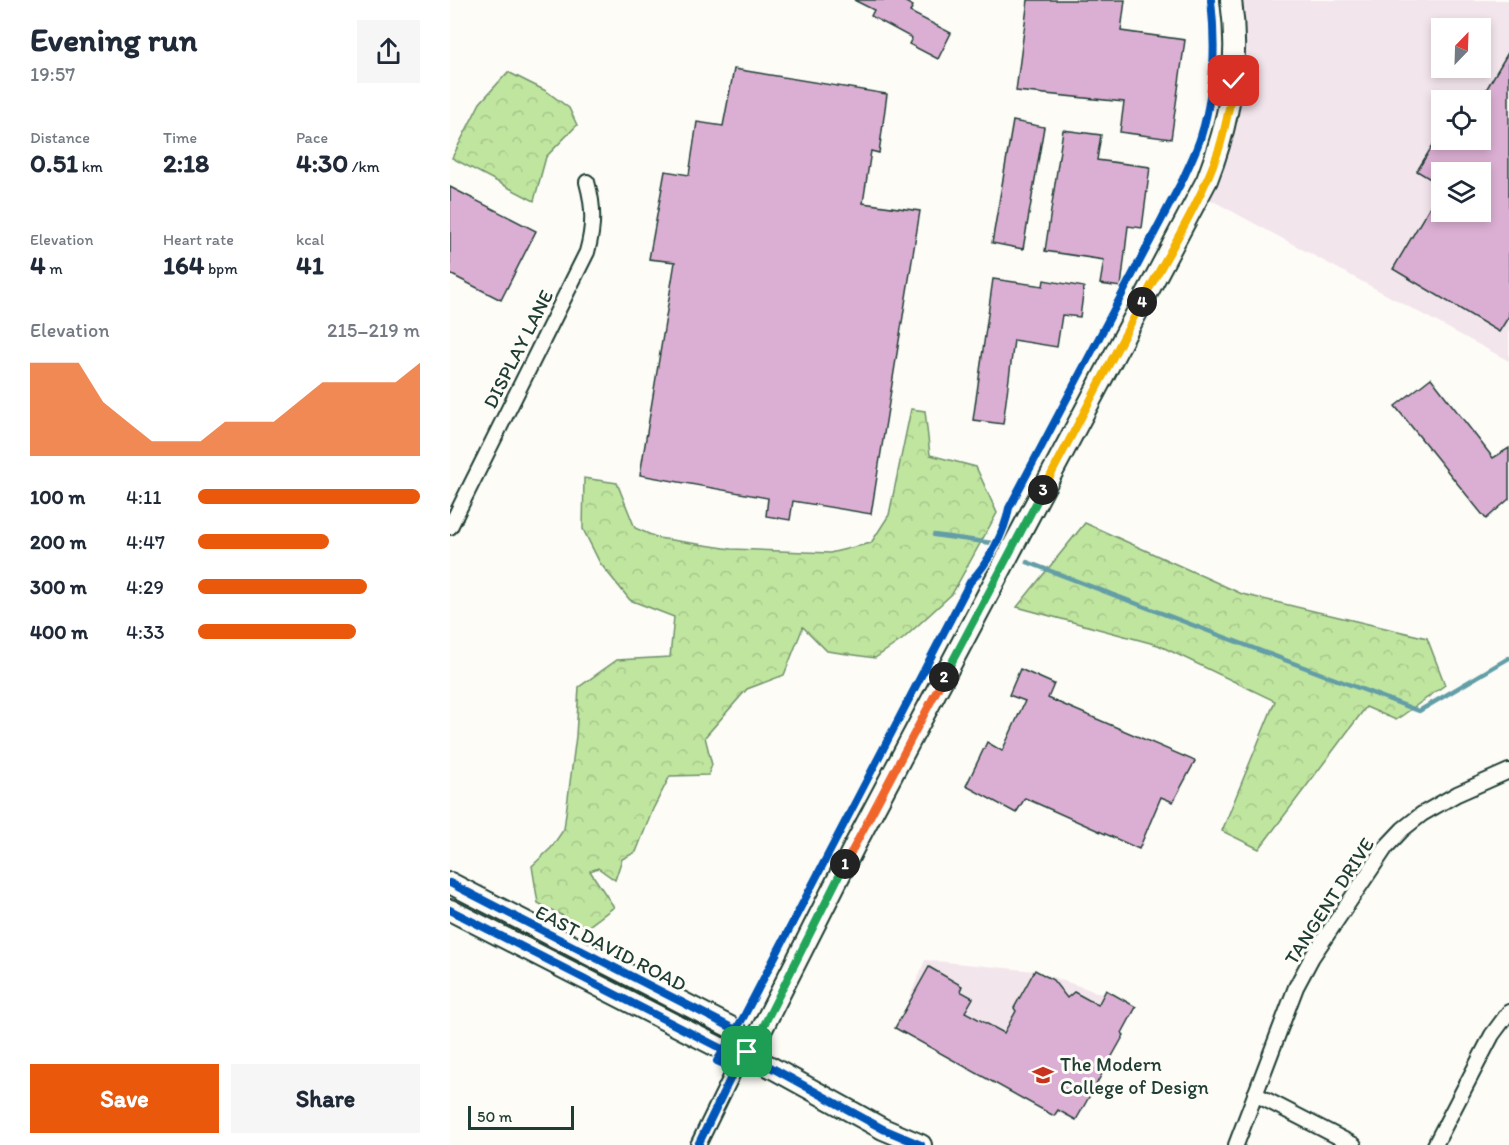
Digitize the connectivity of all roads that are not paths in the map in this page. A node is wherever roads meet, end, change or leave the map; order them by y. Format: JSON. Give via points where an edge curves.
{"nodes":[{"id":1,"x":1231,"y":0,"type":"edge"},
{"id":2,"x":587,"y":182,"type":"dead end"},
{"id":3,"x":450,"y":526,"type":"edge"},
{"id":4,"x":1509,"y":771,"type":"edge"},
{"id":5,"x":450,"y":883,"type":"edge"},
{"id":6,"x":450,"y":910,"type":"edge"},
{"id":7,"x":1509,"y":1012,"type":"edge"},
{"id":8,"x":747,"y":1052,"type":"junction"},
{"id":9,"x":1255,"y":1094,"type":"junction"},
{"id":10,"x":898,"y":1141,"type":"edge"},
{"id":11,"x":698,"y":1145,"type":"edge"},
{"id":12,"x":921,"y":1145,"type":"edge"},
{"id":13,"x":1236,"y":1145,"type":"edge"},
{"id":14,"x":1354,"y":1145,"type":"edge"},
{"id":15,"x":1435,"y":1145,"type":"edge"}],
"edges":[{"from":1,"to":8,"type":"street","via":[[1234,81],[1228,118],[1207,180]]},
{"from":2,"to":3,"type":"street","name":"DISPLAY LANE","via":[[594,216],[587,252]]},
{"from":4,"to":9,"type":"street","name":"TANGENT DRIVE","via":[[1422,814],[1386,847],[1296,987]]},
{"from":5,"to":8,"type":"street","name":"EAST DAVID ROAD","via":[[736,1030]]},
{"from":6,"to":8,"type":"street","name":"EAST DAVID ROAD","via":[[724,1050]]},
{"from":7,"to":15,"type":"street","via":[[1492,1035]]},
{"from":8,"to":10,"type":"street","name":"EAST DAVID ROAD"},
{"from":8,"to":11,"type":"street"},
{"from":9,"to":13,"type":"street","name":"TANGENT DRIVE"},
{"from":9,"to":14,"type":"street"},
{"from":10,"to":12,"type":"street","name":"EAST DAVID ROAD"}]}
